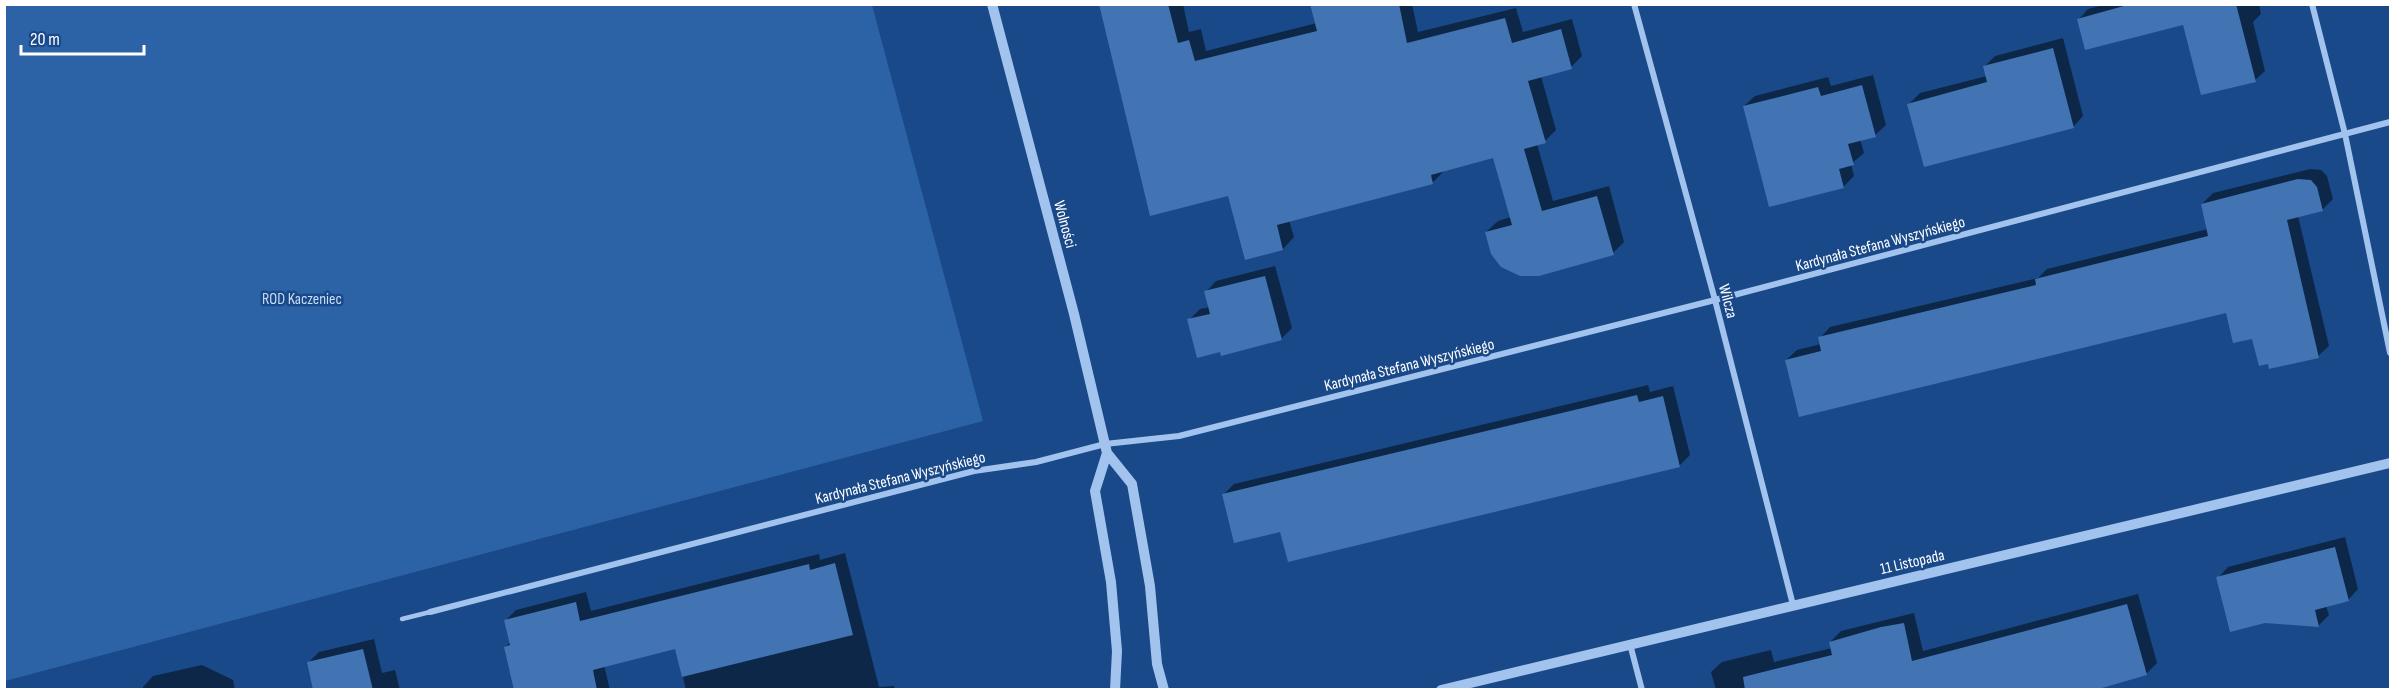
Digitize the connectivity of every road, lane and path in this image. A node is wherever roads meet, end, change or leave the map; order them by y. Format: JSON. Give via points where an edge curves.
{"nodes":[{"id":1,"x":992,"y":4,"type":"edge"},
{"id":2,"x":1634,"y":4,"type":"edge"},
{"id":3,"x":2312,"y":4,"type":"edge"},
{"id":4,"x":2391,"y":122,"type":"edge"},
{"id":5,"x":2345,"y":134,"type":"junction"},
{"id":6,"x":1715,"y":300,"type":"junction"},
{"id":7,"x":2391,"y":353,"type":"edge"},
{"id":8,"x":1106,"y":448,"type":"junction"},
{"id":9,"x":2391,"y":463,"type":"edge"},
{"id":10,"x":1793,"y":605,"type":"junction"},
{"id":11,"x":430,"y":612,"type":"joint"},
{"id":12,"x":402,"y":619,"type":"dead end"},
{"id":13,"x":1630,"y":644,"type":"junction"},
{"id":14,"x":1115,"y":690,"type":"edge"},
{"id":15,"x":1164,"y":690,"type":"edge"},
{"id":16,"x":1441,"y":690,"type":"edge"},
{"id":17,"x":1642,"y":690,"type":"edge"}],
"edges":[{"from":1,"to":8,"type":"street","name":"Wolności"},
{"from":2,"to":6,"type":"street","name":"Wilcza"},
{"from":3,"to":5,"type":"street"},
{"from":4,"to":5,"type":"street","name":"Kardynała Stefana Wyszyńskiego"},
{"from":5,"to":6,"type":"street","name":"Kardynała Stefana Wyszyńskiego"},
{"from":5,"to":7,"type":"street"},
{"from":6,"to":8,"type":"street","name":"Kardynała Stefana Wyszyńskiego","via":[[1179,436]]},
{"from":6,"to":10,"type":"street","name":"Wilcza"},
{"from":8,"to":11,"type":"street","name":"Kardynała Stefana Wyszyńskiego","via":[[974,471]]},
{"from":8,"to":14,"type":"street","via":[[1095,490],[1111,582],[1117,651]]},
{"from":8,"to":15,"type":"street","name":"Wolności","via":[[1132,484]]},
{"from":9,"to":10,"type":"street","name":"11 Listopada"},
{"from":10,"to":13,"type":"street","name":"11 Listopada"},
{"from":11,"to":12,"type":"lane"},
{"from":13,"to":16,"type":"street","name":"11 Listopada"},
{"from":13,"to":17,"type":"street"}]}
